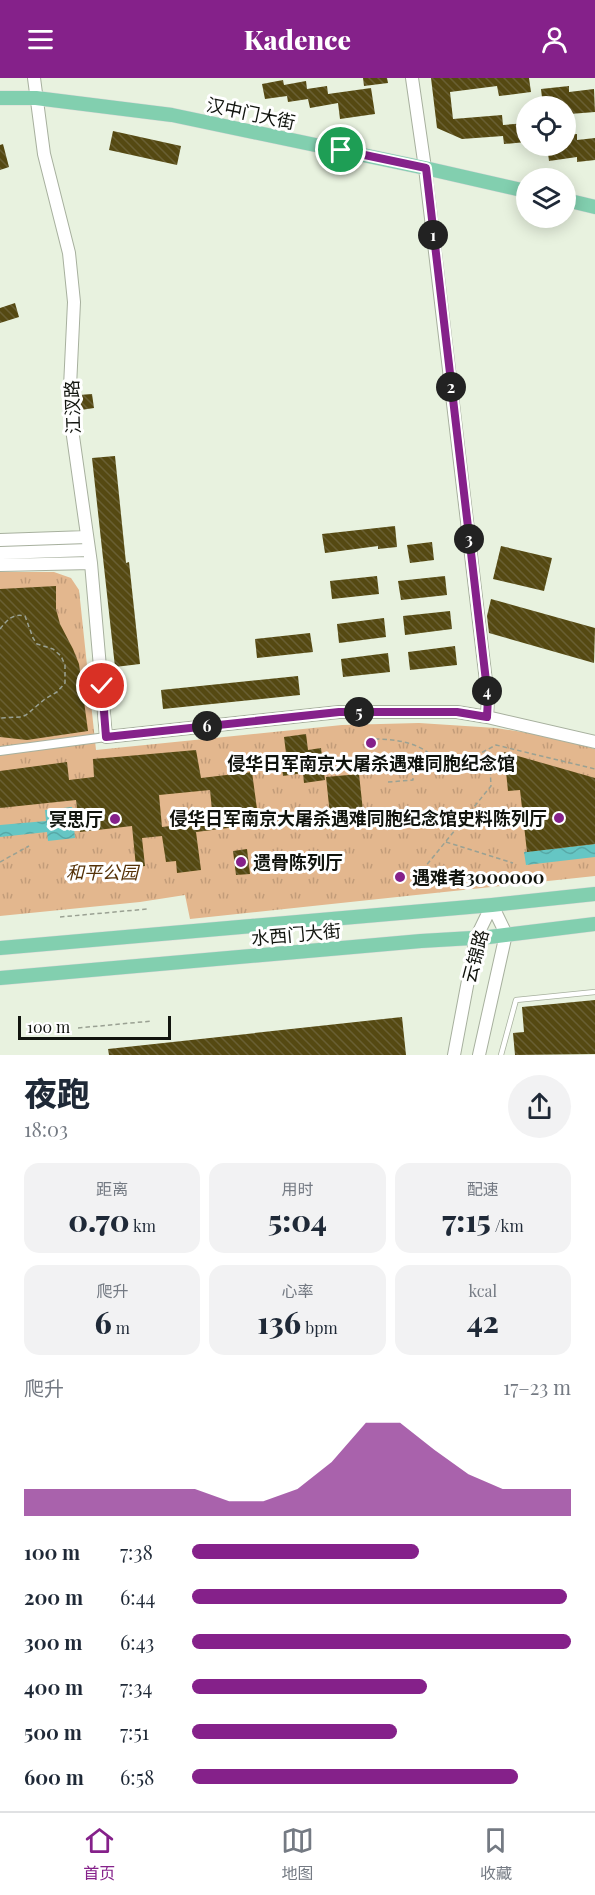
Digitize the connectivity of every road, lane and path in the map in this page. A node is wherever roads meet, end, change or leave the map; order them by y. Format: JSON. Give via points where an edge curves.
{"nodes":[{"id":1,"x":34,"y":78,"type":"edge"},
{"id":2,"x":412,"y":78,"type":"edge"},
{"id":3,"x":0,"y":98,"type":"edge"},
{"id":4,"x":36,"y":98,"type":"junction"},
{"id":5,"x":426,"y":168,"type":"junction"},
{"id":6,"x":516,"y":189,"type":"edge"},
{"id":7,"x":576,"y":202,"type":"edge"},
{"id":8,"x":595,"y":207,"type":"edge"},
{"id":9,"x":87,"y":537,"type":"junction"},
{"id":10,"x":0,"y":540,"type":"edge"},
{"id":11,"x":89,"y":550,"type":"junction"},
{"id":12,"x":0,"y":553,"type":"edge"},
{"id":13,"x":91,"y":563,"type":"junction"},
{"id":14,"x":0,"y":565,"type":"edge"},
{"id":15,"x":0,"y":629,"type":"edge"},
{"id":16,"x":487,"y":717,"type":"junction"},
{"id":17,"x":0,"y":718,"type":"edge"},
{"id":18,"x":106,"y":737,"type":"junction"},
{"id":19,"x":375,"y":739,"type":"dead end"},
{"id":20,"x":595,"y":742,"type":"edge"},
{"id":21,"x":0,"y":751,"type":"edge"},
{"id":22,"x":439,"y":766,"type":"junction"},
{"id":23,"x":448,"y":770,"type":"junction"},
{"id":24,"x":595,"y":770,"type":"edge"},
{"id":25,"x":388,"y":782,"type":"dead end"},
{"id":26,"x":446,"y":842,"type":"junction"},
{"id":27,"x":29,"y":846,"type":"dead end"},
{"id":28,"x":0,"y":862,"type":"edge"},
{"id":29,"x":513,"y":863,"type":"dead end"},
{"id":30,"x":416,"y":878,"type":"dead end"},
{"id":31,"x":595,"y":894,"type":"edge"},
{"id":32,"x":492,"y":905,"type":"junction"},
{"id":33,"x":147,"y":909,"type":"dead end"},
{"id":34,"x":60,"y":917,"type":"dead end"},
{"id":35,"x":595,"y":924,"type":"edge"},
{"id":36,"x":506,"y":934,"type":"junction"},
{"id":37,"x":476,"y":938,"type":"junction"},
{"id":38,"x":0,"y":948,"type":"edge"},
{"id":39,"x":0,"y":978,"type":"edge"},
{"id":40,"x":595,"y":992,"type":"edge"},
{"id":41,"x":152,"y":1021,"type":"dead end"},
{"id":42,"x":78,"y":1028,"type":"dead end"},
{"id":43,"x":454,"y":1055,"type":"edge"},
{"id":44,"x":479,"y":1055,"type":"edge"},
{"id":45,"x":501,"y":1055,"type":"edge"}],
"edges":[{"from":1,"to":4,"type":"street","name":"江汊路"},
{"from":2,"to":5,"type":"street"},
{"from":3,"to":4,"type":"main road","name":"汉中门大街"},
{"from":4,"to":5,"type":"main road","name":"汉中门大街","via":[[172,115]]},
{"from":4,"to":9,"type":"street","name":"江汊路","via":[[44,154],[69,253],[74,302],[69,408]]},
{"from":5,"to":6,"type":"main road","name":"汉中门大街"},
{"from":5,"to":16,"type":"street","via":[[488,698]]},
{"from":7,"to":8,"type":"main road"},
{"from":9,"to":10,"type":"street"},
{"from":9,"to":11,"type":"street","name":"江汊路"},
{"from":11,"to":12,"type":"street"},
{"from":11,"to":13,"type":"street","name":"江汊路"},
{"from":13,"to":14,"type":"street"},
{"from":13,"to":18,"type":"street","name":"江汊路"},
{"from":15,"to":17,"type":"path","via":[[8,619],[19,614],[25,616],[37,644],[53,649],[65,665],[65,683],[57,692],[21,717]]},
{"from":16,"to":18,"type":"street","via":[[457,712],[339,712]]},
{"from":16,"to":20,"type":"street"},
{"from":18,"to":21,"type":"street"},
{"from":19,"to":22,"type":"path","via":[[420,747]]},
{"from":22,"to":23,"type":"path"},
{"from":22,"to":25,"type":"path","via":[[412,768],[413,780]]},
{"from":23,"to":24,"type":"path","via":[[496,745]]},
{"from":23,"to":26,"type":"path","via":[[490,767],[491,786]]},
{"from":26,"to":29,"type":"path"},
{"from":26,"to":30,"type":"path"},
{"from":27,"to":28,"type":"path"},
{"from":31,"to":32,"type":"main road","name":"水西门大街"},
{"from":32,"to":36,"type":"street","name":"云锦路"},
{"from":32,"to":37,"type":"street","name":"云锦路"},
{"from":32,"to":38,"type":"main road","name":"水西门大街"},
{"from":33,"to":34,"type":"path"},
{"from":35,"to":36,"type":"main road","name":"水西门大街"},
{"from":36,"to":37,"type":"main road","name":"水西门大街"},
{"from":36,"to":44,"type":"street","name":"云锦路"},
{"from":37,"to":39,"type":"main road","name":"水西门大街"},
{"from":37,"to":43,"type":"street","name":"云锦路"},
{"from":40,"to":45,"type":"lane","via":[[516,1000]]},
{"from":41,"to":42,"type":"path"}]}
